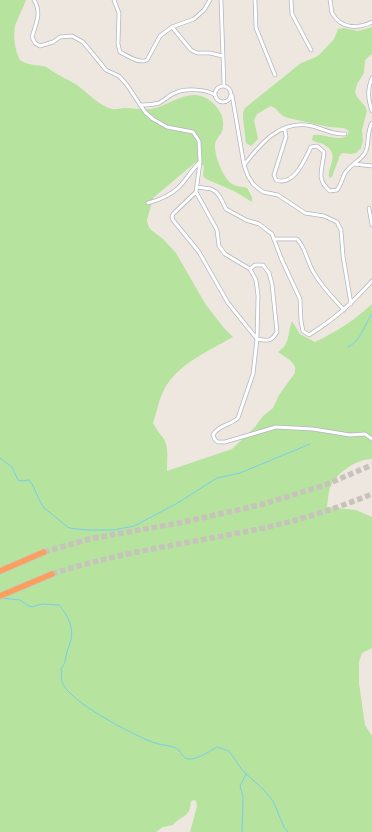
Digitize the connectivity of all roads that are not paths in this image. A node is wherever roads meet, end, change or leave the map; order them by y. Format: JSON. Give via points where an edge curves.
{"nodes":[{"id":1,"x":34,"y":0,"type":"edge"},
{"id":2,"x":114,"y":0,"type":"edge"},
{"id":3,"x":210,"y":0,"type":"edge"},
{"id":4,"x":221,"y":0,"type":"edge"},
{"id":5,"x":255,"y":0,"type":"edge"},
{"id":6,"x":291,"y":0,"type":"edge"},
{"id":7,"x":330,"y":0,"type":"edge"},
{"id":8,"x":372,"y":22,"type":"edge"},
{"id":9,"x":172,"y":27,"type":"junction"},
{"id":10,"x":310,"y":50,"type":"dead end"},
{"id":11,"x":222,"y":56,"type":"junction"},
{"id":12,"x":275,"y":75,"type":"dead end"},
{"id":13,"x":372,"y":78,"type":"edge"},
{"id":14,"x":224,"y":86,"type":"junction"},
{"id":15,"x":214,"y":95,"type":"junction"},
{"id":16,"x":232,"y":95,"type":"junction"},
{"id":17,"x":140,"y":105,"type":"junction"},
{"id":18,"x":372,"y":111,"type":"edge"},
{"id":19,"x":372,"y":123,"type":"edge"},
{"id":20,"x":282,"y":128,"type":"junction"},
{"id":21,"x":345,"y":134,"type":"dead end"},
{"id":22,"x":200,"y":162,"type":"junction"},
{"id":23,"x":354,"y":164,"type":"junction"},
{"id":24,"x":244,"y":165,"type":"junction"},
{"id":25,"x":372,"y":166,"type":"edge"},
{"id":26,"x":197,"y":187,"type":"junction"},
{"id":27,"x":196,"y":192,"type":"junction"},
{"id":28,"x":148,"y":203,"type":"dead end"},
{"id":29,"x":369,"y":208,"type":"dead end"},
{"id":30,"x":372,"y":225,"type":"edge"},
{"id":31,"x":275,"y":239,"type":"junction"},
{"id":32,"x":250,"y":269,"type":"junction"},
{"id":33,"x":372,"y":281,"type":"edge"},
{"id":34,"x":351,"y":304,"type":"junction"},
{"id":35,"x":344,"y":310,"type":"junction"},
{"id":36,"x":257,"y":339,"type":"junction"},
{"id":37,"x":372,"y":439,"type":"edge"},
{"id":38,"x":44,"y":552,"type":"tunnel mouth"},
{"id":39,"x":0,"y":571,"type":"edge"},
{"id":40,"x":52,"y":574,"type":"tunnel mouth"},
{"id":41,"x":0,"y":596,"type":"edge"}],
"edges":[{"from":1,"to":17,"type":"street","via":[[39,7],[32,37],[35,43],[40,46],[60,37],[72,36],[84,42],[106,70],[119,76]]},
{"from":2,"to":9,"type":"street","via":[[119,13],[120,52],[136,60],[147,60],[160,36]]},
{"from":3,"to":9,"type":"street","via":[[194,19]]},
{"from":4,"to":11,"type":"street"},
{"from":5,"to":12,"type":"street","via":[[256,28]]},
{"from":6,"to":10,"type":"street","via":[[292,14]]},
{"from":7,"to":8,"type":"street","via":[[332,12],[339,21],[350,27],[361,27]]},
{"from":9,"to":11,"type":"street","via":[[191,50]]},
{"from":11,"to":14,"type":"street"},
{"from":13,"to":18,"type":"street","via":[[368,99]]},
{"from":14,"to":15,"type":"street","via":[[217,88]]},
{"from":14,"to":16,"type":"street","via":[[229,88]]},
{"from":15,"to":16,"type":"street","via":[[219,102],[225,103]]},
{"from":15,"to":17,"type":"street","via":[[211,92],[185,89],[160,102]]},
{"from":16,"to":24,"type":"street"},
{"from":17,"to":22,"type":"street","via":[[153,119],[167,127],[193,132],[199,141]]},
{"from":19,"to":23,"type":"street","via":[[368,130],[365,153]]},
{"from":20,"to":21,"type":"street","via":[[305,125],[334,134]]},
{"from":20,"to":23,"type":"street","via":[[286,137],[274,175],[276,180],[287,181],[295,175],[311,146],[317,146],[324,152],[320,176],[330,191],[337,190],[345,173]]},
{"from":20,"to":24,"type":"street","via":[[255,151]]},
{"from":22,"to":26,"type":"street"},
{"from":22,"to":28,"type":"street","via":[[179,187],[159,200]]},
{"from":23,"to":25,"type":"street"},
{"from":24,"to":34,"type":"street","via":[[253,184],[263,192],[278,195],[305,213],[324,216],[337,222],[341,230]]},
{"from":26,"to":27,"type":"street"},
{"from":26,"to":31,"type":"street","via":[[216,192],[226,209],[259,224]]},
{"from":27,"to":32,"type":"street","via":[[217,230],[219,246],[225,254]]},
{"from":27,"to":36,"type":"street","via":[[173,214],[172,220],[199,252],[228,303]]},
{"from":29,"to":30,"type":"street"},
{"from":31,"to":35,"type":"street","via":[[297,239],[301,243],[313,272]]},
{"from":31,"to":35,"type":"street","via":[[300,299],[304,331],[309,334]]},
{"from":32,"to":36,"type":"street","via":[[256,280],[258,296]]},
{"from":32,"to":36,"type":"street","via":[[255,265],[263,265],[269,273],[273,291],[277,332],[274,338],[267,341]]},
{"from":33,"to":34,"type":"street"},
{"from":34,"to":35,"type":"street"},
{"from":36,"to":37,"type":"street","via":[[253,374],[241,411],[234,422],[215,432],[215,440],[225,442],[276,427],[350,435],[365,434]]},
{"from":38,"to":39,"type":"highway"},
{"from":40,"to":41,"type":"highway"}]}
